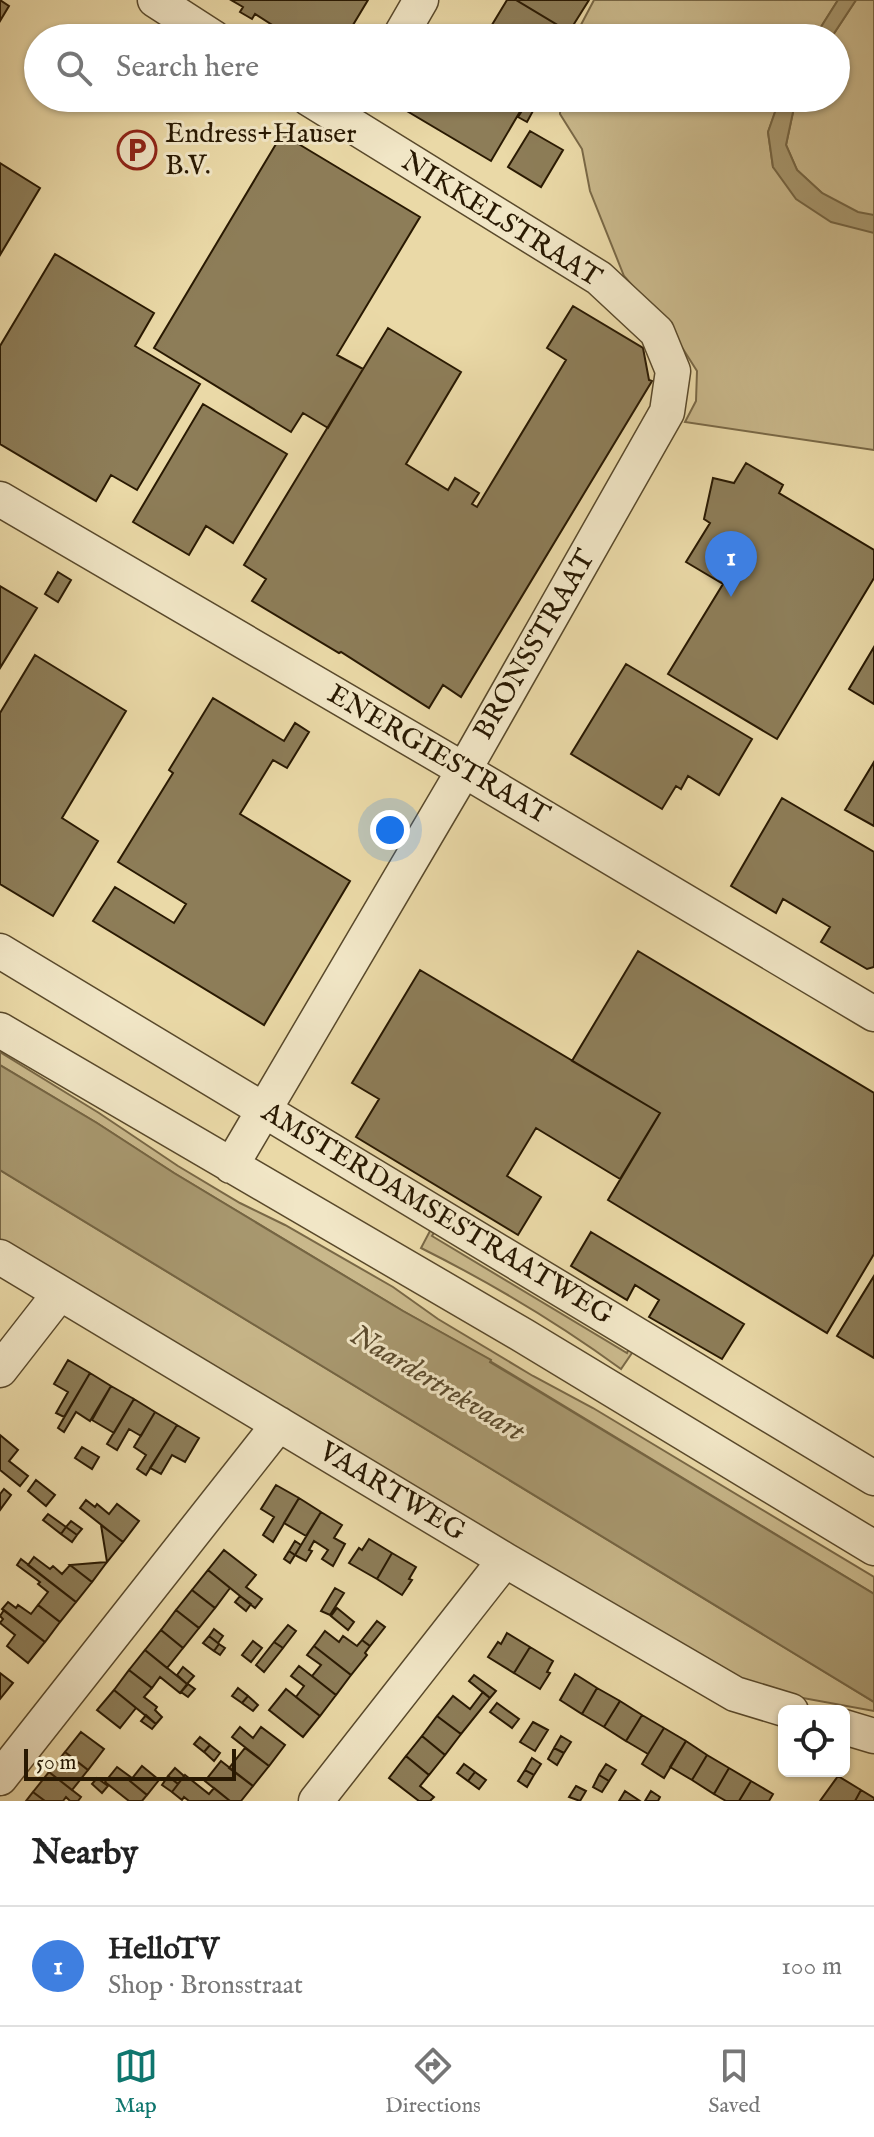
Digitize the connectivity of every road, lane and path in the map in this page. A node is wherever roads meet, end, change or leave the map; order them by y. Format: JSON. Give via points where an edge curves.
{"nodes":[{"id":1,"x":155,"y":0,"type":"edge"},
{"id":2,"x":421,"y":0,"type":"edge"},
{"id":3,"x":192,"y":24,"type":"edge"},
{"id":4,"x":407,"y":24,"type":"edge"},
{"id":5,"x":357,"y":112,"type":"edge"},
{"id":6,"x":667,"y":412,"type":"joint"},
{"id":7,"x":0,"y":499,"type":"edge"},
{"id":8,"x":464,"y":770,"type":"junction"},
{"id":9,"x":0,"y":951,"type":"edge"},
{"id":10,"x":874,"y":1014,"type":"edge"},
{"id":11,"x":0,"y":1030,"type":"edge"},
{"id":12,"x":266,"y":1110,"type":"junction"},
{"id":13,"x":231,"y":1166,"type":"junction"},
{"id":14,"x":0,"y":1257,"type":"edge"},
{"id":15,"x":60,"y":1293,"type":"junction"},
{"id":16,"x":0,"y":1370,"type":"edge"},
{"id":17,"x":279,"y":1424,"type":"junction"},
{"id":18,"x":874,"y":1478,"type":"edge"},
{"id":19,"x":874,"y":1548,"type":"edge"},
{"id":20,"x":505,"y":1560,"type":"junction"},
{"id":21,"x":778,"y":1707,"type":"edge"},
{"id":22,"x":850,"y":1729,"type":"edge"},
{"id":23,"x":874,"y":1736,"type":"edge"},
{"id":24,"x":0,"y":1778,"type":"edge"},
{"id":25,"x":325,"y":1798,"type":"edge"}],
"edges":[{"from":1,"to":3,"type":"street"},
{"from":2,"to":4,"type":"street"},
{"from":5,"to":6,"type":"street","name":"NIKKELSTRAAT","via":[[599,278],[657,332],[673,371]]},
{"from":6,"to":8,"type":"street","name":"BRONSSTRAAT"},
{"from":7,"to":8,"type":"street","name":"ENERGIESTRAAT"},
{"from":8,"to":10,"type":"street","name":"ENERGIESTRAAT"},
{"from":8,"to":12,"type":"street","name":"BRONSSTRAAT"},
{"from":9,"to":12,"type":"street","name":"AMSTERDAMSESTRAATWEG"},
{"from":11,"to":13,"type":"street"},
{"from":12,"to":13,"type":"street","name":"BRONSSTRAAT"},
{"from":12,"to":18,"type":"street","name":"AMSTERDAMSESTRAATWEG"},
{"from":13,"to":19,"type":"street"},
{"from":14,"to":15,"type":"street","name":"VAARTWEG"},
{"from":15,"to":16,"type":"street"},
{"from":15,"to":17,"type":"street","name":"VAARTWEG"},
{"from":17,"to":20,"type":"street","name":"VAARTWEG"},
{"from":17,"to":24,"type":"street"},
{"from":20,"to":21,"type":"street","name":"VAARTWEG","via":[[735,1694]]},
{"from":20,"to":25,"type":"street"},
{"from":22,"to":23,"type":"street"}]}
